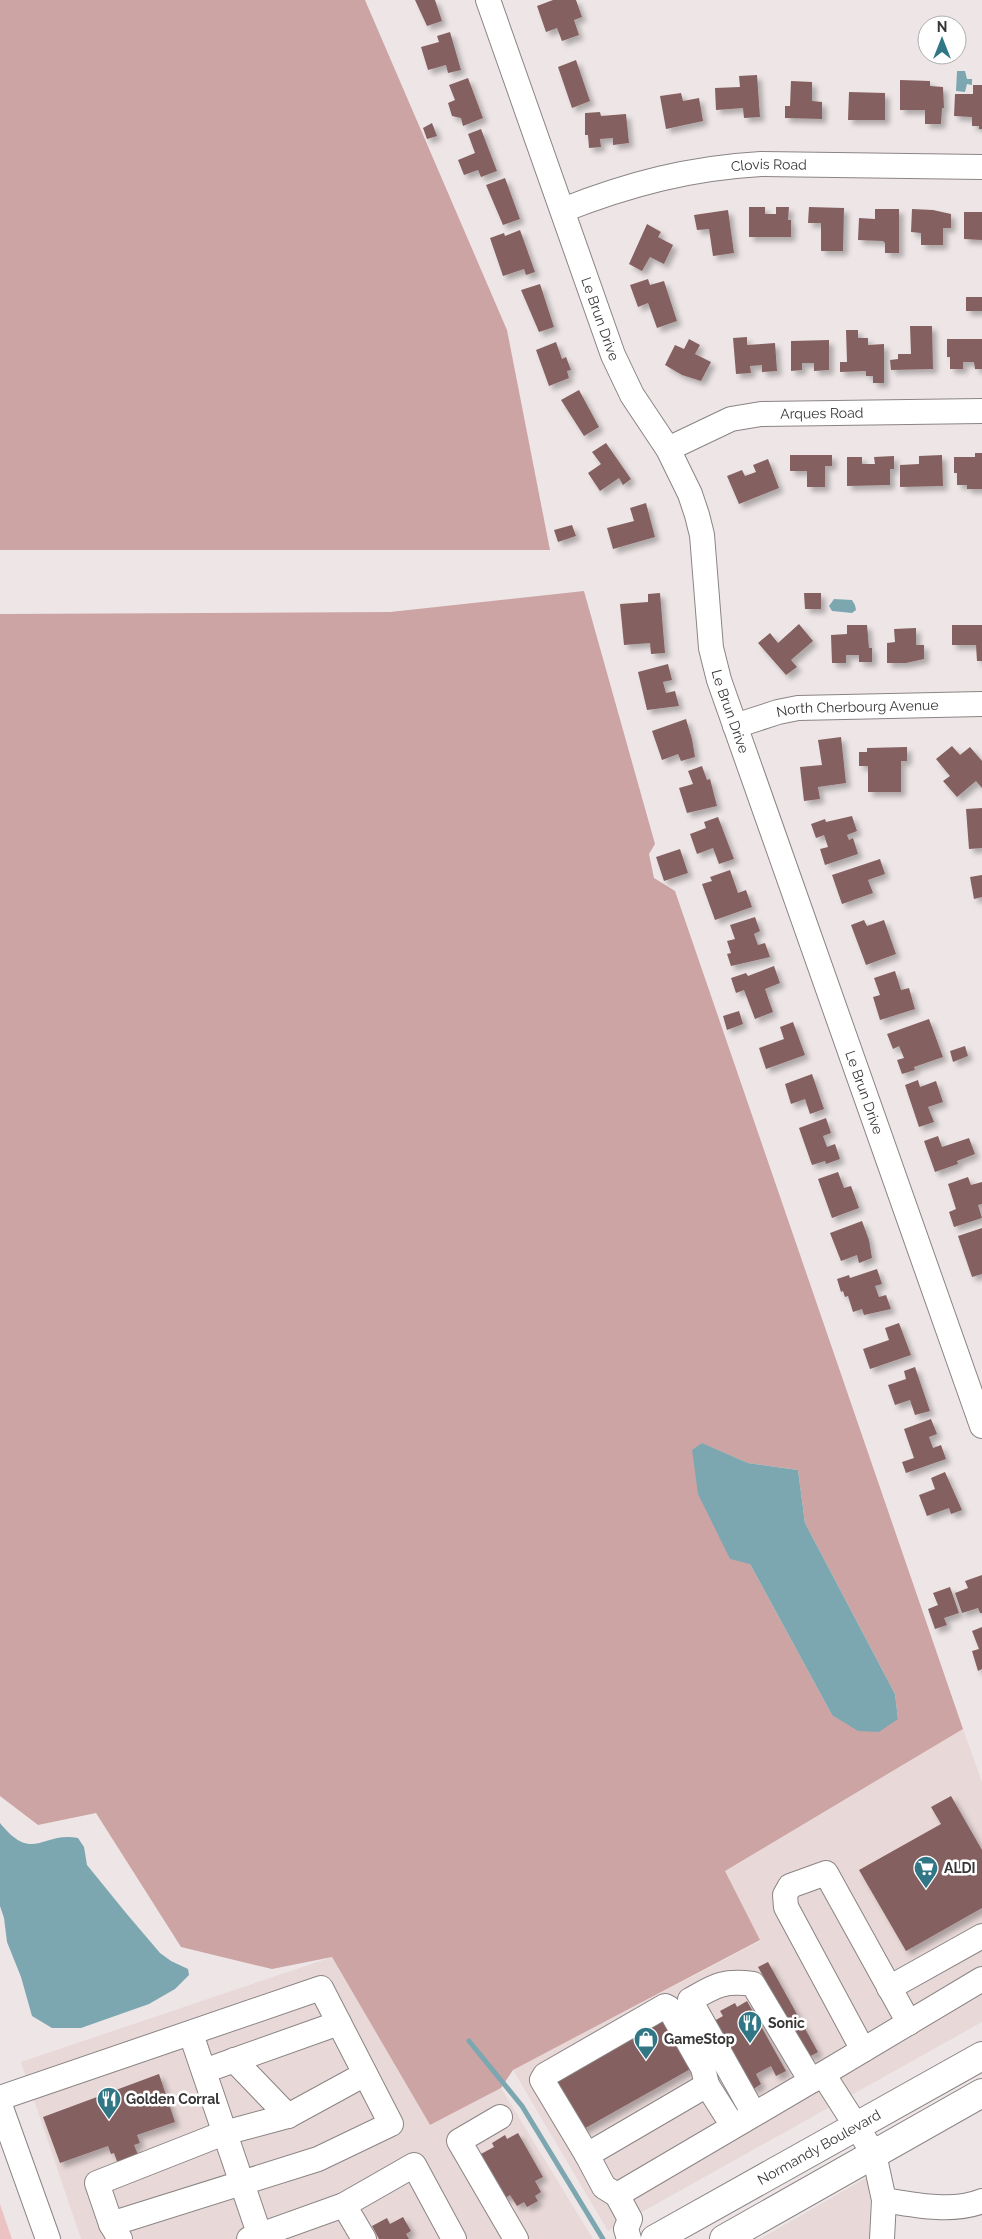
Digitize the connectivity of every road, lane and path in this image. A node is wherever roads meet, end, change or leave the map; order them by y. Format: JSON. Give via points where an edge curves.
{"nodes":[{"id":1,"x":488,"y":0,"type":"edge"},
{"id":2,"x":982,"y":167,"type":"edge"},
{"id":3,"x":563,"y":210,"type":"junction"},
{"id":4,"x":982,"y":411,"type":"edge"},
{"id":5,"x":668,"y":449,"type":"junction"},
{"id":6,"x":982,"y":704,"type":"edge"},
{"id":7,"x":735,"y":726,"type":"junction"},
{"id":8,"x":982,"y":1426,"type":"edge"},
{"id":9,"x":982,"y":1936,"type":"edge"},
{"id":10,"x":982,"y":1979,"type":"edge"},
{"id":11,"x":889,"y":1988,"type":"junction"},
{"id":12,"x":339,"y":2023,"type":"junction"},
{"id":13,"x":909,"y":2023,"type":"junction"},
{"id":14,"x":191,"y":2034,"type":"junction"},
{"id":15,"x":863,"y":2050,"type":"junction"},
{"id":16,"x":982,"y":2056,"type":"edge"},
{"id":17,"x":234,"y":2060,"type":"junction"},
{"id":18,"x":204,"y":2071,"type":"junction"},
{"id":19,"x":365,"y":2074,"type":"junction"},
{"id":20,"x":817,"y":2077,"type":"junction"},
{"id":21,"x":707,"y":2085,"type":"junction"},
{"id":22,"x":0,"y":2098,"type":"edge"},
{"id":23,"x":980,"y":2100,"type":"edge"},
{"id":24,"x":0,"y":2105,"type":"edge"},
{"id":25,"x":754,"y":2114,"type":"junction"},
{"id":26,"x":288,"y":2116,"type":"junction"},
{"id":27,"x":500,"y":2117,"type":"dead end"},
{"id":28,"x":733,"y":2126,"type":"junction"},
{"id":29,"x":856,"y":2126,"type":"junction"},
{"id":30,"x":224,"y":2133,"type":"junction"},
{"id":31,"x":586,"y":2154,"type":"junction"},
{"id":32,"x":874,"y":2154,"type":"junction"},
{"id":33,"x":241,"y":2183,"type":"junction"},
{"id":34,"x":617,"y":2196,"type":"junction"},
{"id":35,"x":884,"y":2200,"type":"junction"},
{"id":36,"x":982,"y":2201,"type":"edge"},
{"id":37,"x":344,"y":2205,"type":"junction"},
{"id":38,"x":629,"y":2229,"type":"edge"},
{"id":39,"x":116,"y":2232,"type":"edge"},
{"id":40,"x":257,"y":2238,"type":"edge"},
{"id":41,"x":48,"y":2239,"type":"edge"},
{"id":42,"x":364,"y":2239,"type":"edge"},
{"id":43,"x":454,"y":2239,"type":"edge"},
{"id":44,"x":516,"y":2239,"type":"edge"},
{"id":45,"x":655,"y":2239,"type":"edge"},
{"id":46,"x":724,"y":2239,"type":"edge"},
{"id":47,"x":882,"y":2239,"type":"edge"}],
"edges":[{"from":1,"to":3,"type":"street","name":"Le Brun Drive"},
{"from":2,"to":3,"type":"street","name":"Clovis Road","via":[[725,166],[637,184]]},
{"from":3,"to":5,"type":"street","name":"Le Brun Drive","via":[[613,355],[632,395]]},
{"from":4,"to":5,"type":"street","name":"Arques Road","via":[[761,414],[731,418]]},
{"from":5,"to":7,"type":"street","name":"Le Brun Drive","via":[[697,514],[702,535],[711,648]]},
{"from":6,"to":7,"type":"street","name":"North Cherbourg Avenue","via":[[798,708]]},
{"from":7,"to":8,"type":"street","name":"Le Brun Drive"},
{"from":9,"to":11,"type":"street"},
{"from":10,"to":13,"type":"street"},
{"from":11,"to":13,"type":"street"},
{"from":11,"to":15,"type":"street","via":[[826,1873],[790,1886],[785,1895],[786,1907]]},
{"from":12,"to":14,"type":"street","via":[[321,1988]]},
{"from":12,"to":17,"type":"street"},
{"from":12,"to":19,"type":"street"},
{"from":13,"to":15,"type":"street"},
{"from":14,"to":18,"type":"street"},
{"from":14,"to":22,"type":"street"},
{"from":15,"to":20,"type":"street"},
{"from":16,"to":29,"type":"main road","name":"Normandy Boulevard"},
{"from":17,"to":18,"type":"street"},
{"from":17,"to":26,"type":"street"},
{"from":18,"to":30,"type":"street"},
{"from":19,"to":26,"type":"street"},
{"from":19,"to":33,"type":"street","via":[[391,2124],[318,2159]]},
{"from":20,"to":25,"type":"street"},
{"from":20,"to":25,"type":"street","via":[[753,1984],[736,1981],[718,1984],[690,2000]]},
{"from":20,"to":29,"type":"street"},
{"from":21,"to":28,"type":"street"},
{"from":21,"to":31,"type":"street"},
{"from":21,"to":31,"type":"street","via":[[703,2068],[665,2006],[545,2075],[542,2080]]},
{"from":23,"to":32,"type":"main road"},
{"from":24,"to":41,"type":"street"},
{"from":25,"to":28,"type":"street"},
{"from":26,"to":30,"type":"street"},
{"from":27,"to":44,"type":"street","via":[[459,2141]]},
{"from":28,"to":34,"type":"street"},
{"from":29,"to":32,"type":"street"},
{"from":29,"to":45,"type":"main road","name":"Normandy Boulevard"},
{"from":30,"to":33,"type":"street"},
{"from":30,"to":39,"type":"street","via":[[97,2183]]},
{"from":31,"to":34,"type":"street","via":[[604,2187]]},
{"from":32,"to":35,"type":"street"},
{"from":32,"to":46,"type":"main road"},
{"from":33,"to":39,"type":"street"},
{"from":33,"to":40,"type":"street"},
{"from":34,"to":38,"type":"street"},
{"from":35,"to":36,"type":"street","via":[[940,2206],[973,2205]]},
{"from":35,"to":47,"type":"street"},
{"from":37,"to":40,"type":"street"},
{"from":37,"to":42,"type":"street"},
{"from":37,"to":43,"type":"street","via":[[414,2165]]},
{"from":38,"to":45,"type":"street","via":[[642,2220]]}]}
